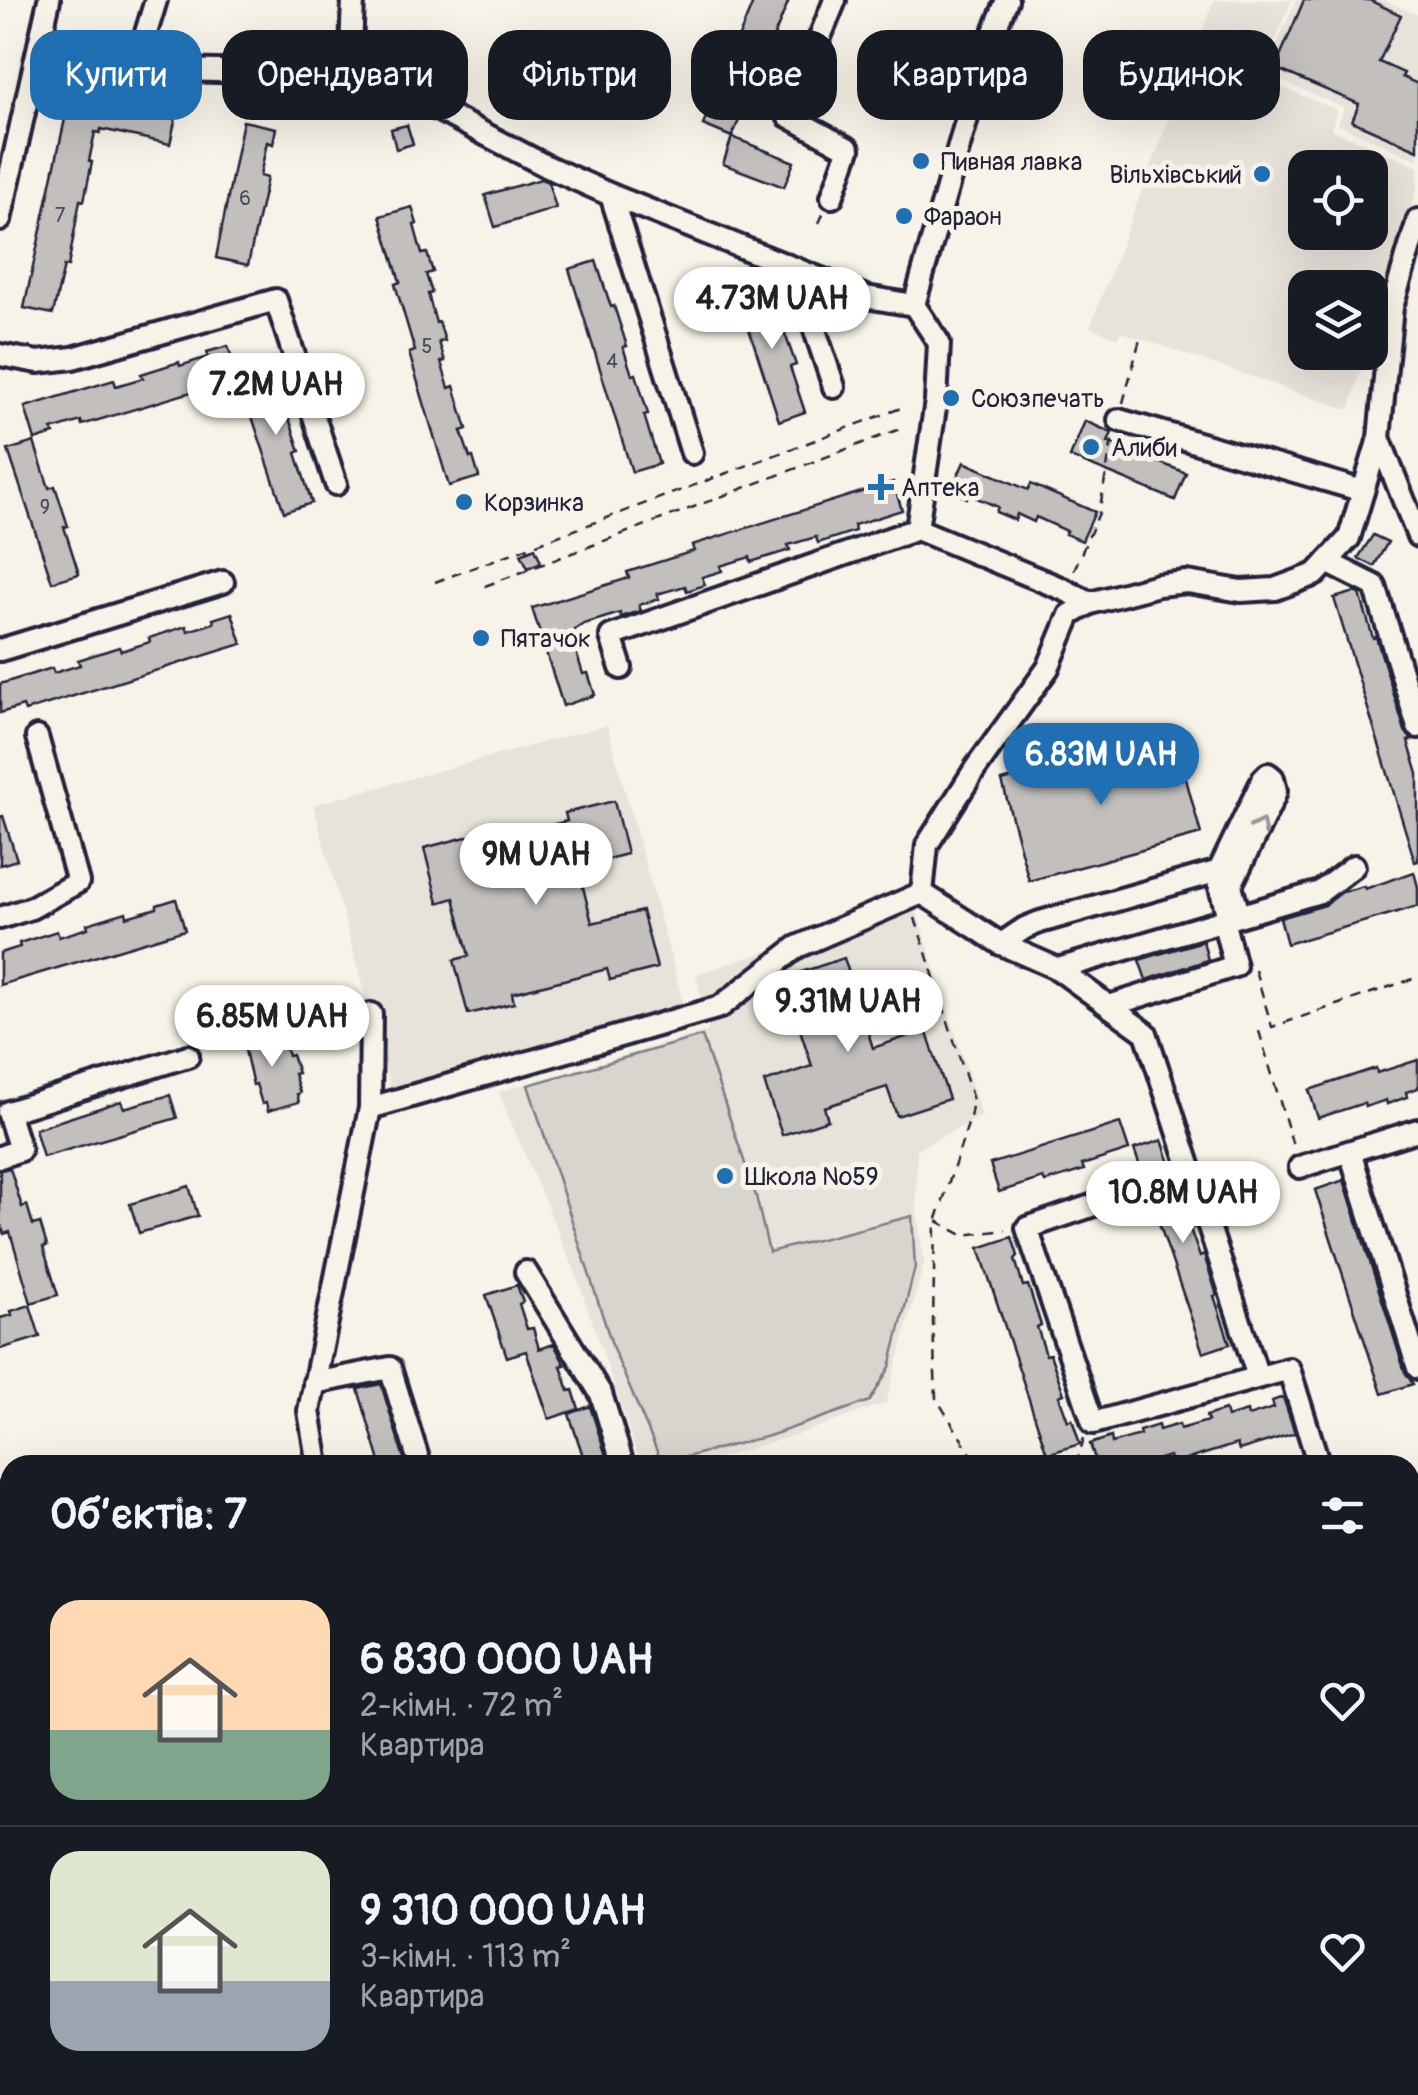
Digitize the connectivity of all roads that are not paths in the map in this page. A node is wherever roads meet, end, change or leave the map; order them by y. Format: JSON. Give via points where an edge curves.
{"nodes":[{"id":1,"x":50,"y":0,"type":"edge"},
{"id":2,"x":156,"y":0,"type":"edge"},
{"id":3,"x":353,"y":0,"type":"edge"},
{"id":4,"x":834,"y":0,"type":"edge"},
{"id":5,"x":1006,"y":0,"type":"edge"},
{"id":6,"x":44,"y":30,"type":"edge"},
{"id":7,"x":147,"y":30,"type":"edge"},
{"id":8,"x":352,"y":30,"type":"edge"},
{"id":9,"x":30,"y":92,"type":"edge"},
{"id":10,"x":458,"y":120,"type":"edge"},
{"id":11,"x":611,"y":195,"type":"junction"},
{"id":12,"x":832,"y":197,"type":"dead end"},
{"id":13,"x":0,"y":220,"type":"edge"},
{"id":14,"x":1418,"y":220,"type":"edge"},
{"id":15,"x":794,"y":268,"type":"junction"},
{"id":16,"x":914,"y":305,"type":"junction"},
{"id":17,"x":0,"y":354,"type":"edge"},
{"id":18,"x":834,"y":387,"type":"dead end"},
{"id":19,"x":1119,"y":420,"type":"road end"},
{"id":20,"x":1379,"y":438,"type":"junction"},
{"id":21,"x":692,"y":453,"type":"dead end"},
{"id":22,"x":336,"y":484,"type":"dead end"},
{"id":23,"x":1363,"y":491,"type":"junction"},
{"id":24,"x":917,"y":529,"type":"junction"},
{"id":25,"x":1418,"y":536,"type":"edge"},
{"id":26,"x":1327,"y":562,"type":"junction"},
{"id":27,"x":223,"y":582,"type":"dead end"},
{"id":28,"x":1090,"y":604,"type":"junction"},
{"id":29,"x":0,"y":650,"type":"edge"},
{"id":30,"x":621,"y":668,"type":"dead end"},
{"id":31,"x":1418,"y":727,"type":"edge"},
{"id":32,"x":36,"y":737,"type":"dead end"},
{"id":33,"x":1354,"y":866,"type":"dead end"},
{"id":34,"x":922,"y":893,"type":"junction"},
{"id":35,"x":0,"y":918,"type":"edge"},
{"id":36,"x":1230,"y":918,"type":"junction"},
{"id":37,"x":993,"y":938,"type":"junction"},
{"id":38,"x":1058,"y":969,"type":"junction"},
{"id":39,"x":1109,"y":1006,"type":"junction"},
{"id":40,"x":370,"y":1014,"type":"dead end"},
{"id":41,"x":188,"y":1056,"type":"dead end"},
{"id":42,"x":370,"y":1108,"type":"junction"},
{"id":43,"x":1418,"y":1130,"type":"edge"},
{"id":44,"x":1350,"y":1152,"type":"junction"},
{"id":45,"x":0,"y":1156,"type":"edge"},
{"id":46,"x":1300,"y":1167,"type":"road end"},
{"id":47,"x":1094,"y":1205,"type":"dead end"},
{"id":48,"x":526,"y":1272,"type":"dead end"},
{"id":49,"x":1418,"y":1368,"type":"edge"},
{"id":50,"x":1258,"y":1378,"type":"junction"},
{"id":51,"x":314,"y":1382,"type":"junction"},
{"id":52,"x":316,"y":1455,"type":"edge"},
{"id":53,"x":417,"y":1455,"type":"edge"},
{"id":54,"x":620,"y":1455,"type":"edge"},
{"id":55,"x":1316,"y":1455,"type":"edge"}],
"edges":[{"from":1,"to":6,"type":"street"},
{"from":2,"to":7,"type":"street"},
{"from":3,"to":8,"type":"street"},
{"from":4,"to":12,"type":"street","via":[[788,116],[850,149]]},
{"from":5,"to":16,"type":"street"},
{"from":9,"to":13,"type":"street"},
{"from":10,"to":11,"type":"street"},
{"from":11,"to":15,"type":"street"},
{"from":11,"to":21,"type":"street"},
{"from":14,"to":20,"type":"street","via":[[1392,307]]},
{"from":15,"to":16,"type":"street","via":[[866,297]]},
{"from":15,"to":18,"type":"street"},
{"from":16,"to":24,"type":"street","via":[[939,343]]},
{"from":17,"to":22,"type":"street","via":[[38,362],[73,358],[276,300]]},
{"from":19,"to":23,"type":"street"},
{"from":20,"to":23,"type":"street"},
{"from":20,"to":25,"type":"street"},
{"from":23,"to":26,"type":"street","via":[[1349,538]]},
{"from":24,"to":28,"type":"street"},
{"from":24,"to":30,"type":"street","via":[[610,636]]},
{"from":26,"to":28,"type":"street","via":[[1316,574],[1275,588],[1240,591],[1187,582]]},
{"from":26,"to":31,"type":"street","via":[[1376,586]]},
{"from":27,"to":29,"type":"street"},
{"from":28,"to":34,"type":"street","via":[[1070,615],[1048,668],[927,845]]},
{"from":32,"to":35,"type":"street","via":[[78,882]]},
{"from":33,"to":36,"type":"street","via":[[1320,892]]},
{"from":34,"to":37,"type":"street"},
{"from":34,"to":42,"type":"street","via":[[798,947],[720,1007]]},
{"from":36,"to":37,"type":"street","via":[[1228,865]]},
{"from":36,"to":38,"type":"street"},
{"from":36,"to":39,"type":"street","via":[[1235,966]]},
{"from":37,"to":38,"type":"street"},
{"from":38,"to":39,"type":"street"},
{"from":39,"to":50,"type":"street","via":[[1146,1033]]},
{"from":40,"to":42,"type":"street"},
{"from":41,"to":45,"type":"street","via":[[8,1112],[20,1150]]},
{"from":42,"to":51,"type":"street"},
{"from":43,"to":44,"type":"street"},
{"from":44,"to":46,"type":"street"},
{"from":44,"to":49,"type":"street"},
{"from":47,"to":50,"type":"street","via":[[1027,1228],[1093,1423]]},
{"from":48,"to":54,"type":"street","via":[[601,1394]]},
{"from":50,"to":55,"type":"street","via":[[1289,1369]]},
{"from":51,"to":52,"type":"street","via":[[309,1411]]},
{"from":51,"to":53,"type":"street","via":[[390,1368]]}]}
